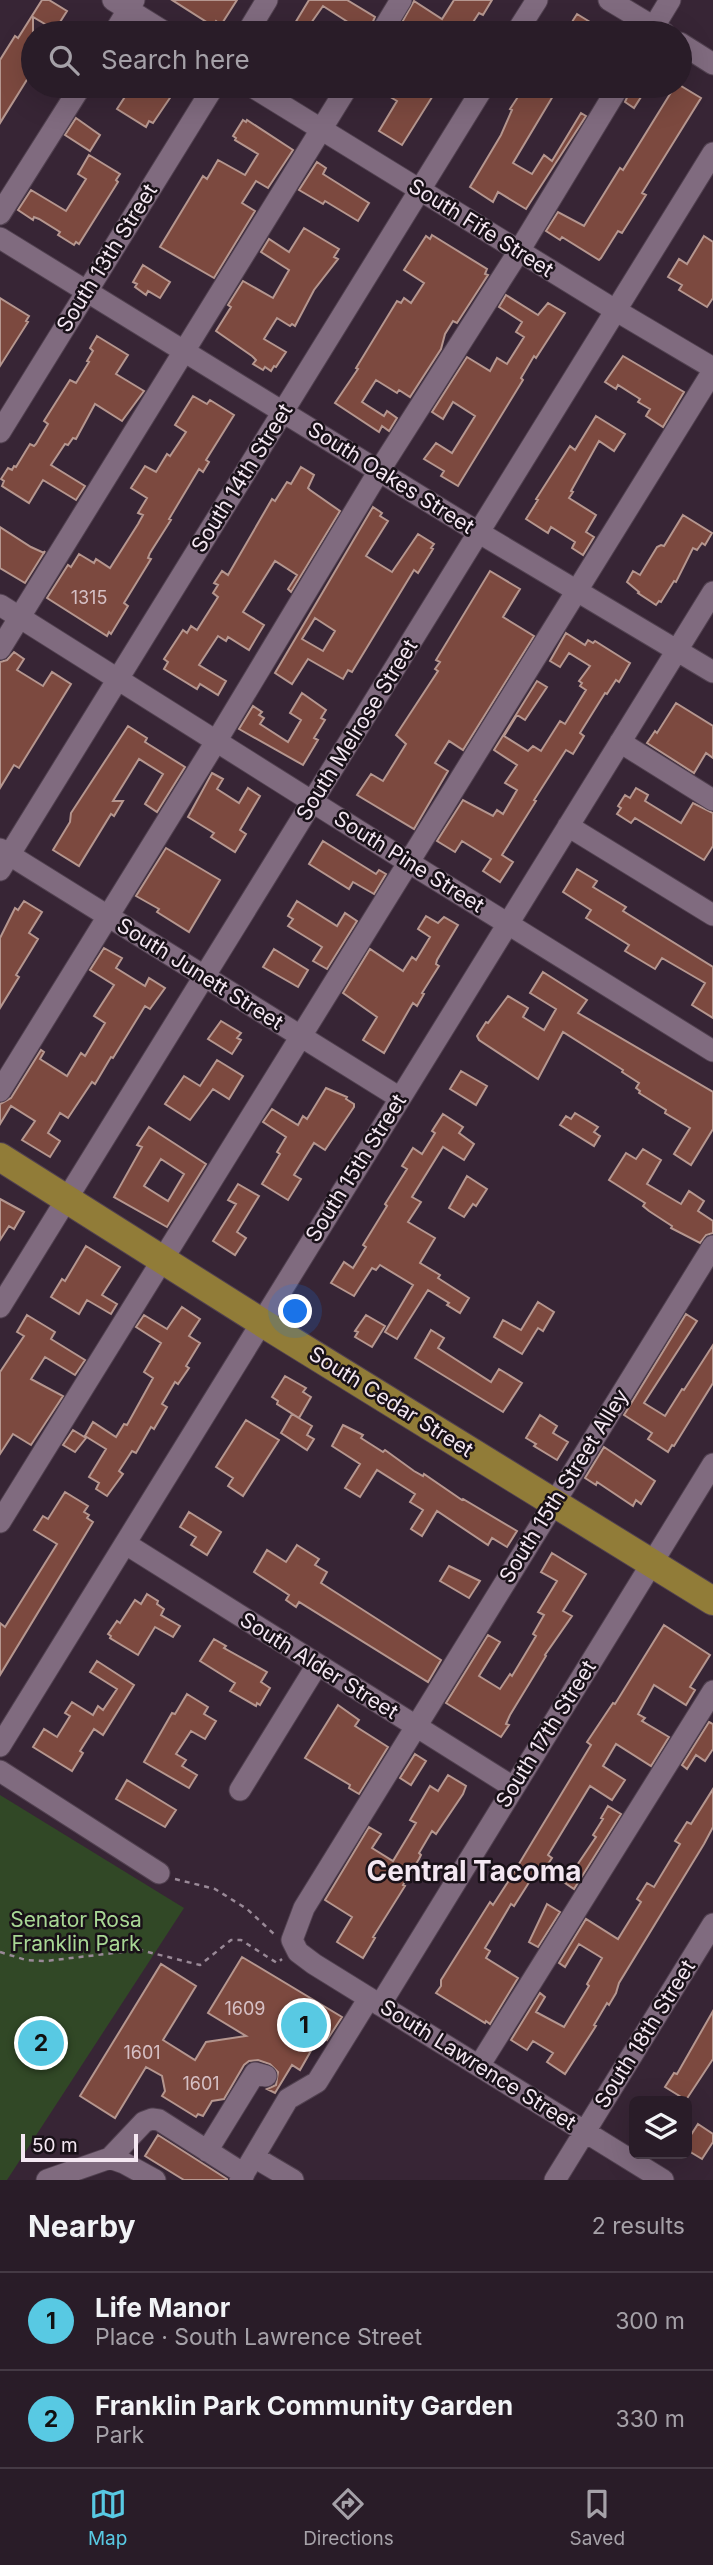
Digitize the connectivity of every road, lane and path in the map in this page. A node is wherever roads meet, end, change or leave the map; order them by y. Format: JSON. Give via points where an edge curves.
{"nodes":[{"id":1,"x":267,"y":0,"type":"edge"},
{"id":2,"x":401,"y":0,"type":"edge"},
{"id":3,"x":537,"y":0,"type":"edge"},
{"id":4,"x":609,"y":0,"type":"edge"},
{"id":5,"x":670,"y":0,"type":"edge"},
{"id":6,"x":125,"y":3,"type":"edge"},
{"id":7,"x":118,"y":21,"type":"edge"},
{"id":8,"x":150,"y":21,"type":"edge"},
{"id":9,"x":254,"y":21,"type":"edge"},
{"id":10,"x":388,"y":21,"type":"edge"},
{"id":11,"x":524,"y":21,"type":"edge"},
{"id":12,"x":641,"y":21,"type":"edge"},
{"id":13,"x":661,"y":21,"type":"edge"},
{"id":14,"x":692,"y":51,"type":"edge"},
{"id":15,"x":713,"y":64,"type":"edge"},
{"id":16,"x":73,"y":98,"type":"edge"},
{"id":17,"x":207,"y":98,"type":"edge"},
{"id":18,"x":271,"y":98,"type":"edge"},
{"id":19,"x":340,"y":98,"type":"edge"},
{"id":20,"x":477,"y":98,"type":"edge"},
{"id":21,"x":612,"y":98,"type":"edge"},
{"id":22,"x":321,"y":129,"type":"junction"},
{"id":23,"x":713,"y":153,"type":"edge"},
{"id":24,"x":420,"y":190,"type":"junction"},
{"id":25,"x":0,"y":214,"type":"edge"},
{"id":26,"x":0,"y":238,"type":"edge"},
{"id":27,"x":519,"y":251,"type":"junction"},
{"id":28,"x":86,"y":291,"type":"junction"},
{"id":29,"x":615,"y":310,"type":"junction"},
{"id":30,"x":184,"y":351,"type":"junction"},
{"id":31,"x":713,"y":369,"type":"edge"},
{"id":32,"x":284,"y":412,"type":"junction"},
{"id":33,"x":0,"y":432,"type":"edge"},
{"id":34,"x":379,"y":471,"type":"junction"},
{"id":35,"x":478,"y":532,"type":"junction"},
{"id":36,"x":577,"y":590,"type":"junction"},
{"id":37,"x":713,"y":592,"type":"edge"},
{"id":38,"x":0,"y":605,"type":"edge"},
{"id":39,"x":20,"y":617,"type":"junction"},
{"id":40,"x":0,"y":649,"type":"edge"},
{"id":41,"x":677,"y":649,"type":"junction"},
{"id":42,"x":713,"y":672,"type":"edge"},
{"id":43,"x":118,"y":678,"type":"junction"},
{"id":44,"x":217,"y":740,"type":"junction"},
{"id":45,"x":620,"y":742,"type":"junction"},
{"id":46,"x":713,"y":800,"type":"edge"},
{"id":47,"x":312,"y":802,"type":"junction"},
{"id":48,"x":568,"y":826,"type":"junction"},
{"id":49,"x":3,"y":858,"type":"edge"},
{"id":50,"x":408,"y":862,"type":"junction"},
{"id":51,"x":713,"y":915,"type":"edge"},
{"id":52,"x":108,"y":916,"type":"junction"},
{"id":53,"x":508,"y":924,"type":"junction"},
{"id":54,"x":204,"y":977,"type":"junction"},
{"id":55,"x":301,"y":1038,"type":"junction"},
{"id":56,"x":713,"y":1051,"type":"edge"},
{"id":57,"x":0,"y":1091,"type":"edge"},
{"id":58,"x":400,"y":1098,"type":"junction"},
{"id":59,"x":0,"y":1157,"type":"edge"},
{"id":60,"x":67,"y":1198,"type":"junction"},
{"id":61,"x":713,"y":1246,"type":"edge"},
{"id":62,"x":164,"y":1259,"type":"junction"},
{"id":63,"x":0,"y":1307,"type":"edge"},
{"id":64,"x":261,"y":1322,"type":"junction"},
{"id":65,"x":713,"y":1464,"type":"edge"},
{"id":66,"x":554,"y":1503,"type":"junction"},
{"id":67,"x":0,"y":1522,"type":"edge"},
{"id":68,"x":125,"y":1544,"type":"junction"},
{"id":69,"x":652,"y":1563,"type":"junction"},
{"id":70,"x":713,"y":1601,"type":"edge"},
{"id":71,"x":317,"y":1665,"type":"junction"},
{"id":72,"x":713,"y":1691,"type":"edge"},
{"id":73,"x":417,"y":1728,"type":"junction"},
{"id":74,"x":0,"y":1746,"type":"edge"},
{"id":75,"x":0,"y":1771,"type":"edge"},
{"id":76,"x":513,"y":1787,"type":"junction"},
{"id":77,"x":240,"y":1790,"type":"dead end"},
{"id":78,"x":159,"y":1873,"type":"joint"},
{"id":79,"x":713,"y":1924,"type":"edge"},
{"id":80,"x":295,"y":1948,"type":"junction"},
{"id":81,"x":0,"y":1952,"type":"edge"},
{"id":82,"x":375,"y":2001,"type":"junction"},
{"id":83,"x":479,"y":2066,"type":"junction"},
{"id":84,"x":278,"y":2087,"type":"junction"},
{"id":85,"x":585,"y":2132,"type":"junction"},
{"id":86,"x":207,"y":2151,"type":"junction"},
{"id":87,"x":110,"y":2158,"type":"junction"},
{"id":88,"x":246,"y":2170,"type":"edge"},
{"id":89,"x":47,"y":2180,"type":"edge"},
{"id":90,"x":155,"y":2180,"type":"edge"},
{"id":91,"x":293,"y":2180,"type":"edge"},
{"id":92,"x":555,"y":2180,"type":"edge"},
{"id":93,"x":663,"y":2180,"type":"edge"}],
"edges":[{"from":1,"to":9,"type":"street"},
{"from":2,"to":10,"type":"street"},
{"from":3,"to":11,"type":"street"},
{"from":4,"to":12,"type":"street"},
{"from":5,"to":13,"type":"street"},
{"from":6,"to":7,"type":"street"},
{"from":6,"to":8,"type":"street"},
{"from":14,"to":15,"type":"street"},
{"from":16,"to":25,"type":"street"},
{"from":17,"to":28,"type":"street","name":"South 13th Street"},
{"from":18,"to":22,"type":"street","name":"South Fife Street"},
{"from":19,"to":22,"type":"street"},
{"from":20,"to":24,"type":"street","name":"South 14th Street"},
{"from":21,"to":27,"type":"street"},
{"from":22,"to":24,"type":"street","name":"South Fife Street"},
{"from":22,"to":30,"type":"street"},
{"from":23,"to":29,"type":"street","name":"South Melrose Street"},
{"from":24,"to":27,"type":"street","name":"South Fife Street"},
{"from":24,"to":32,"type":"street","name":"South 14th Street"},
{"from":26,"to":28,"type":"street","name":"South Oakes Street"},
{"from":27,"to":29,"type":"street","name":"South Fife Street"},
{"from":27,"to":34,"type":"street"},
{"from":28,"to":30,"type":"street","name":"South Oakes Street"},
{"from":28,"to":33,"type":"street","name":"South 13th Street"},
{"from":29,"to":31,"type":"street","name":"South Fife Street"},
{"from":29,"to":35,"type":"street","name":"South Melrose Street"},
{"from":30,"to":32,"type":"street","name":"South Oakes Street"},
{"from":30,"to":39,"type":"street"},
{"from":31,"to":36,"type":"street"},
{"from":32,"to":34,"type":"street","name":"South Oakes Street"},
{"from":32,"to":43,"type":"street","name":"South 14th Street"},
{"from":34,"to":35,"type":"street","name":"South Oakes Street"},
{"from":34,"to":44,"type":"street"},
{"from":35,"to":36,"type":"street","name":"South Oakes Street"},
{"from":35,"to":47,"type":"street","name":"South Melrose Street"},
{"from":36,"to":41,"type":"street","name":"South Oakes Street"},
{"from":36,"to":50,"type":"street"},
{"from":37,"to":41,"type":"street","name":"South 15th Street"},
{"from":38,"to":39,"type":"street","name":"South Pine Street"},
{"from":39,"to":40,"type":"street"},
{"from":39,"to":43,"type":"street","name":"South Pine Street"},
{"from":41,"to":42,"type":"street","name":"South Oakes Street"},
{"from":41,"to":45,"type":"street","name":"South 15th Street"},
{"from":43,"to":44,"type":"street","name":"South Pine Street"},
{"from":43,"to":49,"type":"street","name":"South 14th Street"},
{"from":44,"to":47,"type":"street","name":"South Pine Street"},
{"from":44,"to":52,"type":"street"},
{"from":45,"to":46,"type":"street"},
{"from":45,"to":48,"type":"street","name":"South 15th Street"},
{"from":47,"to":50,"type":"street","name":"South Pine Street"},
{"from":47,"to":54,"type":"street","name":"South Melrose Street"},
{"from":48,"to":51,"type":"street"},
{"from":48,"to":53,"type":"street","name":"South 15th Street"},
{"from":49,"to":52,"type":"street","name":"South Junett Street"},
{"from":50,"to":53,"type":"street","name":"South Pine Street"},
{"from":50,"to":55,"type":"street"},
{"from":52,"to":54,"type":"street","name":"South Junett Street"},
{"from":52,"to":57,"type":"street"},
{"from":53,"to":56,"type":"street","name":"South Pine Street"},
{"from":53,"to":58,"type":"street","name":"South 15th Street"},
{"from":54,"to":55,"type":"street","name":"South Junett Street"},
{"from":54,"to":60,"type":"street","name":"South Melrose Street"},
{"from":55,"to":58,"type":"street","name":"South Junett Street"},
{"from":55,"to":62,"type":"street"},
{"from":58,"to":64,"type":"street","name":"South 15th Street"},
{"from":59,"to":60,"type":"main road","name":"South Cedar Street"},
{"from":60,"to":62,"type":"main road","name":"South Cedar Street"},
{"from":60,"to":63,"type":"street","name":"South Melrose Street"},
{"from":61,"to":66,"type":"street","name":"South 15th Street Alley"},
{"from":62,"to":64,"type":"main road","name":"South Cedar Street"},
{"from":62,"to":67,"type":"street"},
{"from":64,"to":66,"type":"main road","name":"South Cedar Street"},
{"from":64,"to":68,"type":"street","name":"South 15th Street"},
{"from":65,"to":69,"type":"street","name":"South 17th Street"},
{"from":66,"to":69,"type":"main road","name":"South Cedar Street"},
{"from":66,"to":73,"type":"street","name":"South 15th Street Alley"},
{"from":68,"to":71,"type":"street","name":"South Alder Street"},
{"from":68,"to":74,"type":"street","name":"South 15th Street"},
{"from":69,"to":70,"type":"main road","name":"South Cedar Street"},
{"from":69,"to":76,"type":"street","name":"South 17th Street"},
{"from":71,"to":73,"type":"street","name":"South Alder Street"},
{"from":71,"to":77,"type":"street"},
{"from":72,"to":83,"type":"street"},
{"from":73,"to":76,"type":"street","name":"South Alder Street"},
{"from":73,"to":80,"type":"street","name":"South 15th Street Alley","via":[[298,1919],[292,1940]]},
{"from":75,"to":78,"type":"street"},
{"from":76,"to":82,"type":"street","name":"South 17th Street"},
{"from":78,"to":80,"type":"path","via":[[215,1889]]},
{"from":79,"to":85,"type":"street","name":"South 18th Street"},
{"from":80,"to":81,"type":"path","via":[[277,1962],[241,1940],[230,1940],[200,1965],[144,1950],[46,1961]]},
{"from":80,"to":82,"type":"street","name":"South Lawrence Street"},
{"from":82,"to":83,"type":"street","name":"South Lawrence Street"},
{"from":82,"to":84,"type":"street","name":"South 17th Street","via":[[317,2082]]},
{"from":83,"to":85,"type":"street","name":"South Lawrence Street"},
{"from":84,"to":86,"type":"street","name":"South 17th Street","via":[[255,2073]]},
{"from":84,"to":88,"type":"street"},
{"from":85,"to":92,"type":"street","name":"South 18th Street"},
{"from":85,"to":93,"type":"street","name":"South Lawrence Street"},
{"from":86,"to":87,"type":"street","via":[[152,2119]]},
{"from":86,"to":88,"type":"street"},
{"from":87,"to":89,"type":"street"},
{"from":87,"to":90,"type":"street"},
{"from":88,"to":91,"type":"street"}]}
